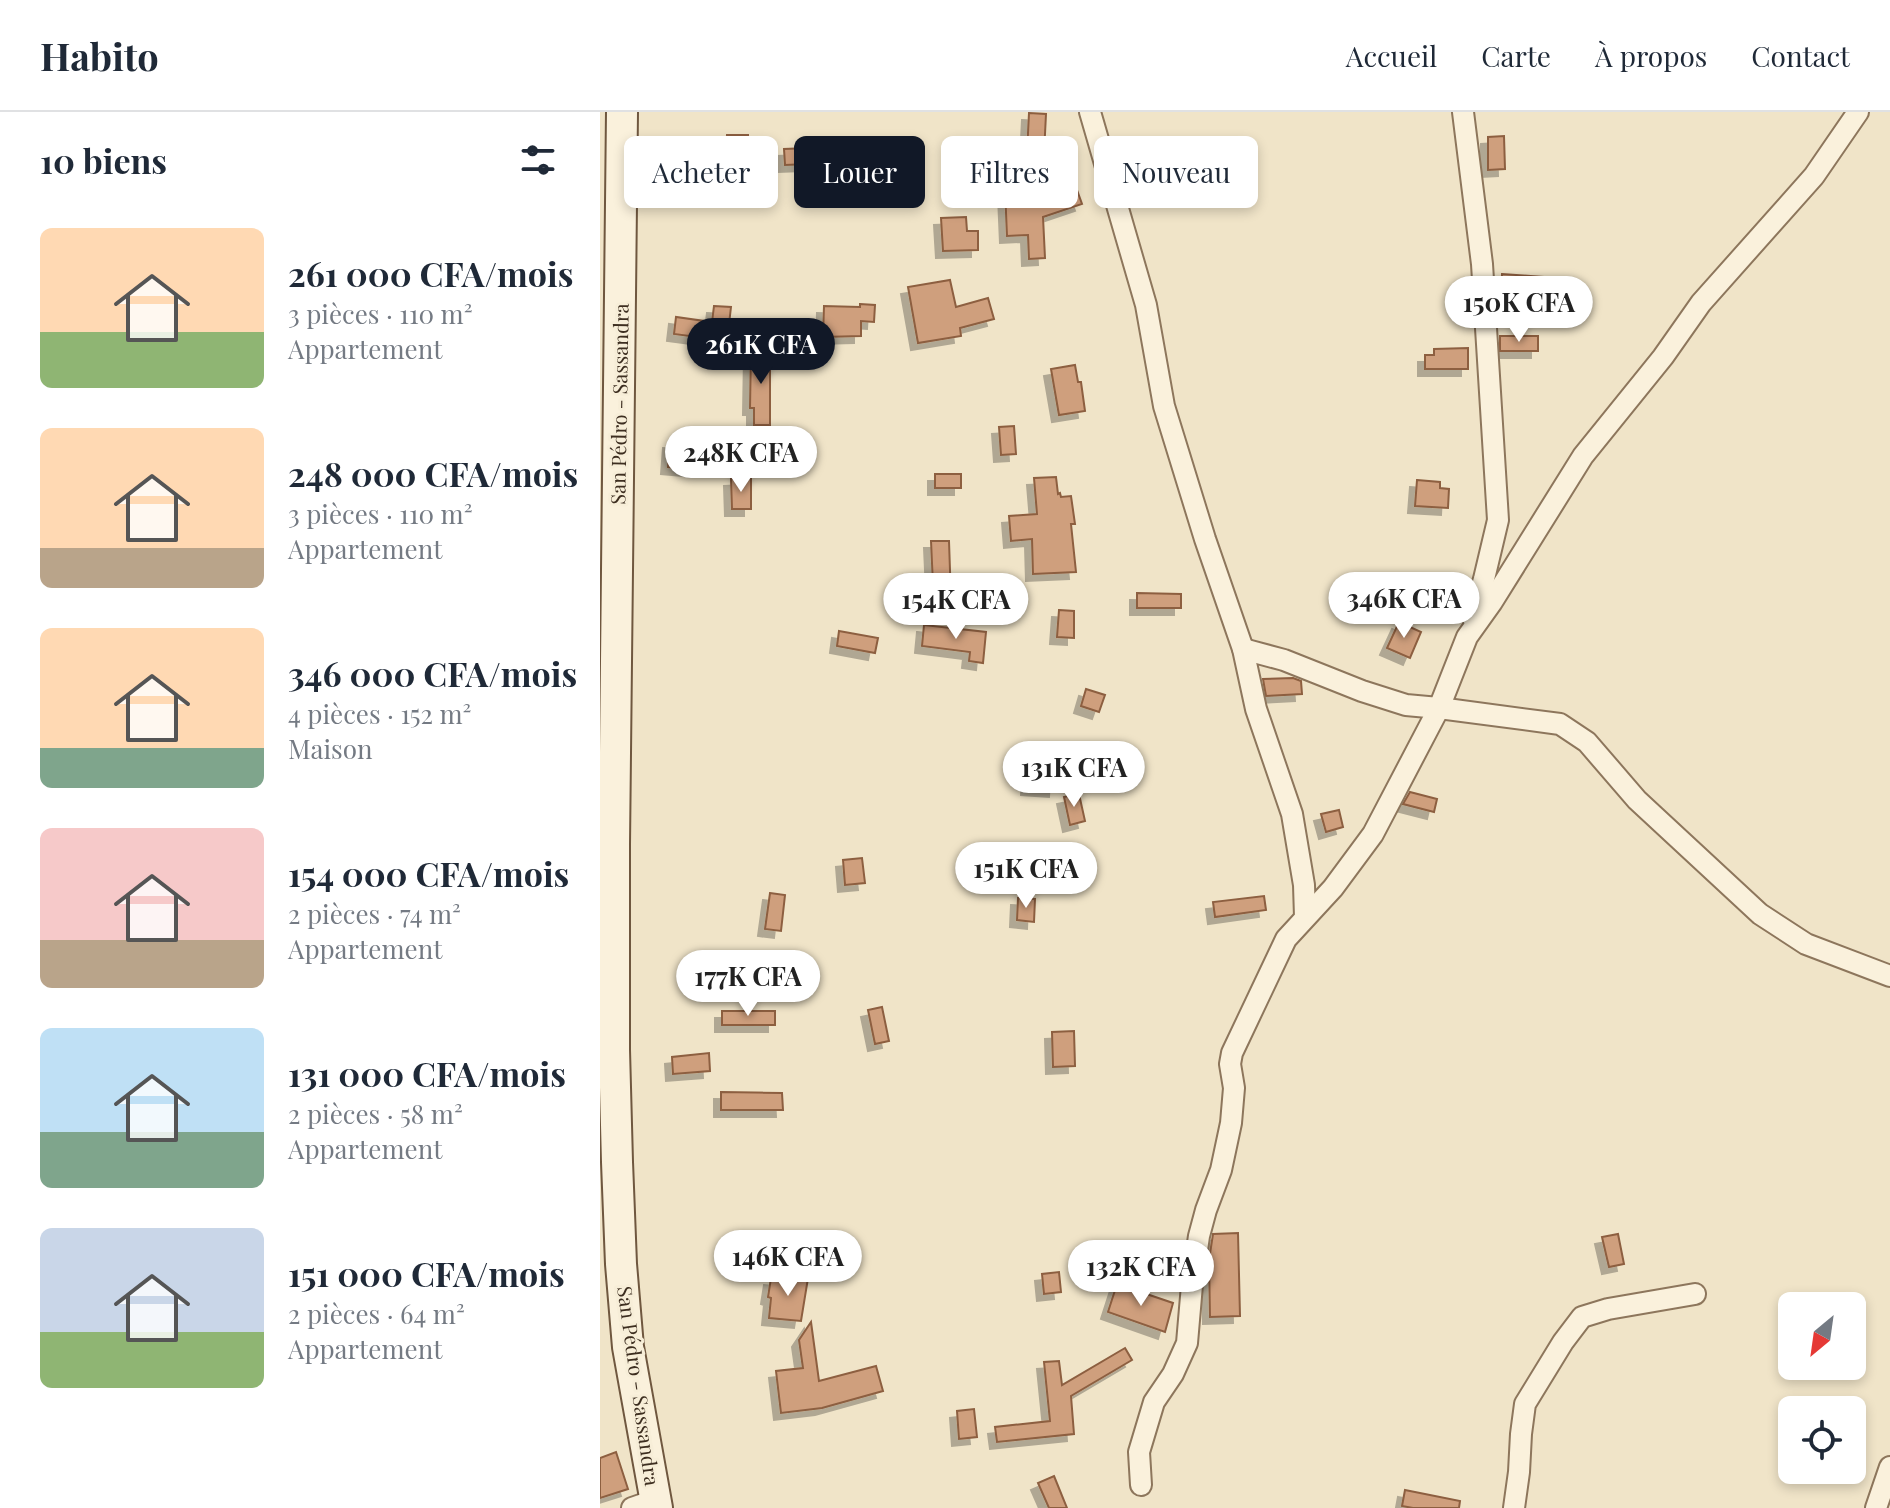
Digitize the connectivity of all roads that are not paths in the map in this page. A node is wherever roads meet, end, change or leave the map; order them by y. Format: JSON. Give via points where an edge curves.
{"nodes":[{"id":1,"x":622,"y":112,"type":"edge"},
{"id":2,"x":1090,"y":112,"type":"edge"},
{"id":3,"x":1463,"y":112,"type":"edge"},
{"id":4,"x":1858,"y":112,"type":"edge"},
{"id":5,"x":1467,"y":637,"type":"junction"},
{"id":6,"x":1243,"y":649,"type":"junction"},
{"id":7,"x":1439,"y":708,"type":"junction"},
{"id":8,"x":1305,"y":917,"type":"junction"},
{"id":9,"x":1890,"y":976,"type":"edge"},
{"id":10,"x":1695,"y":1294,"type":"dead end"},
{"id":11,"x":1890,"y":1467,"type":"edge"},
{"id":12,"x":1141,"y":1485,"type":"dead end"},
{"id":13,"x":648,"y":1505,"type":"edge"},
{"id":14,"x":1514,"y":1508,"type":"edge"},
{"id":15,"x":1876,"y":1508,"type":"edge"}],
"edges":[{"from":1,"to":13,"type":"main road","name":"San Pédro - Sassandra","via":[[614,1078],[621,1264]]},
{"from":2,"to":6,"type":"street","via":[[1146,305],[1164,406]]},
{"from":3,"to":5,"type":"street","via":[[1482,264],[1498,520]]},
{"from":4,"to":5,"type":"street","via":[[1814,176],[1701,303],[1583,456]]},
{"from":5,"to":7,"type":"street"},
{"from":6,"to":7,"type":"street","via":[[1406,705]]},
{"from":6,"to":8,"type":"street","via":[[1256,709],[1292,814]]},
{"from":7,"to":8,"type":"street","via":[[1373,834]]},
{"from":7,"to":9,"type":"street","via":[[1560,724],[1587,742],[1637,800],[1760,914],[1806,944]]},
{"from":8,"to":12,"type":"street","via":[[1286,939],[1232,1053],[1231,1123],[1199,1236],[1187,1343],[1154,1402],[1139,1452]]},
{"from":10,"to":14,"type":"street","via":[[1582,1317],[1525,1404]]},
{"from":11,"to":15,"type":"street"}]}
